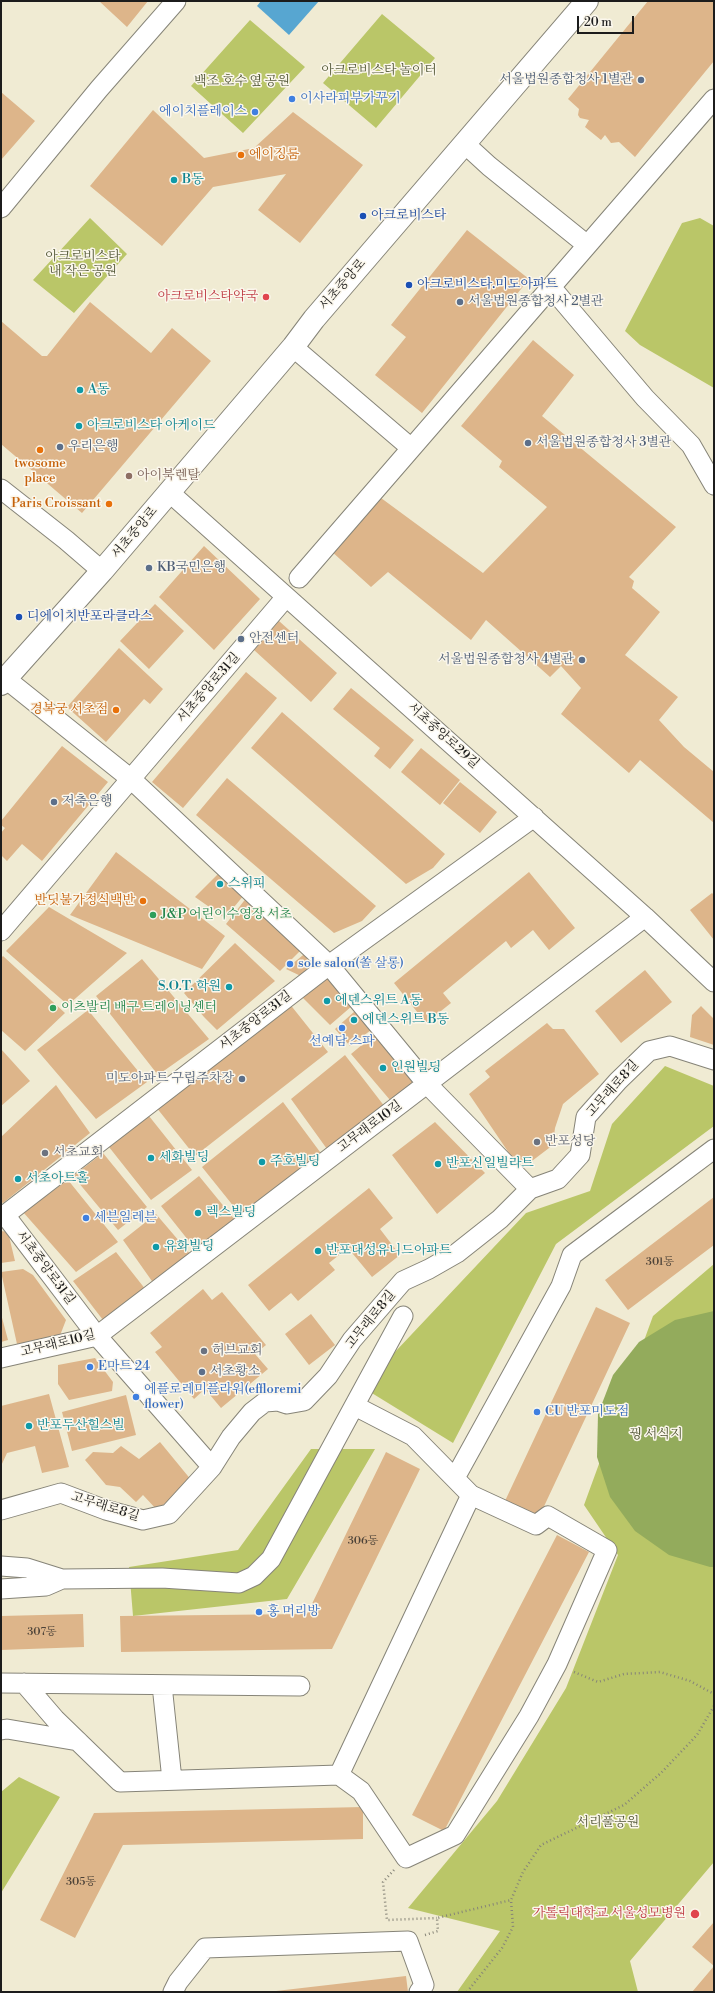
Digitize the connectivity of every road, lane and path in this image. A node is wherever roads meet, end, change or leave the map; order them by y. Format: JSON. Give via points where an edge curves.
{"nodes":[{"id":1,"x":176,"y":1,"type":"edge"},
{"id":2,"x":587,"y":1,"type":"edge"},
{"id":3,"x":714,"y":99,"type":"edge"},
{"id":4,"x":466,"y":144,"type":"junction"},
{"id":5,"x":1,"y":208,"type":"edge"},
{"id":6,"x":586,"y":245,"type":"junction"},
{"id":7,"x":551,"y":287,"type":"junction"},
{"id":8,"x":293,"y":347,"type":"junction"},
{"id":9,"x":411,"y":448,"type":"junction"},
{"id":10,"x":714,"y":486,"type":"edge"},
{"id":11,"x":1,"y":489,"type":"edge"},
{"id":12,"x":169,"y":492,"type":"junction"},
{"id":13,"x":102,"y":572,"type":"junction"},
{"id":14,"x":299,"y":578,"type":"dead end"},
{"id":15,"x":286,"y":597,"type":"junction"},
{"id":16,"x":4,"y":681,"type":"edge"},
{"id":17,"x":131,"y":779,"type":"junction"},
{"id":18,"x":534,"y":817,"type":"junction"},
{"id":19,"x":645,"y":917,"type":"junction"},
{"id":20,"x":1,"y":931,"type":"edge"},
{"id":21,"x":329,"y":965,"type":"junction"},
{"id":22,"x":714,"y":982,"type":"edge"},
{"id":23,"x":714,"y":1060,"type":"edge"},
{"id":24,"x":427,"y":1084,"type":"junction"},
{"id":25,"x":714,"y":1149,"type":"edge"},
{"id":26,"x":530,"y":1189,"type":"junction"},
{"id":27,"x":3,"y":1215,"type":"edge"},
{"id":28,"x":403,"y":1316,"type":"dead end"},
{"id":29,"x":98,"y":1336,"type":"junction"},
{"id":30,"x":1,"y":1358,"type":"edge"},
{"id":31,"x":355,"y":1406,"type":"junction"},
{"id":32,"x":212,"y":1467,"type":"junction"},
{"id":33,"x":455,"y":1478,"type":"junction"},
{"id":34,"x":471,"y":1495,"type":"junction"},
{"id":35,"x":1,"y":1510,"type":"edge"},
{"id":36,"x":1,"y":1566,"type":"edge"},
{"id":37,"x":62,"y":1579,"type":"junction"},
{"id":38,"x":1,"y":1589,"type":"edge"},
{"id":39,"x":557,"y":1664,"type":"junction"},
{"id":40,"x":24,"y":1683,"type":"junction"},
{"id":41,"x":1,"y":1684,"type":"edge"},
{"id":42,"x":162,"y":1685,"type":"junction"},
{"id":43,"x":300,"y":1686,"type":"dead end"},
{"id":44,"x":714,"y":1694,"type":"edge"},
{"id":45,"x":714,"y":1706,"type":"edge"},
{"id":46,"x":1,"y":1730,"type":"edge"},
{"id":47,"x":78,"y":1741,"type":"junction"},
{"id":48,"x":339,"y":1776,"type":"junction"},
{"id":49,"x":172,"y":1780,"type":"junction"},
{"id":50,"x":406,"y":1858,"type":"junction"},
{"id":51,"x":511,"y":1900,"type":"junction"},
{"id":52,"x":437,"y":1918,"type":"junction"},
{"id":53,"x":408,"y":1941,"type":"junction"},
{"id":54,"x":173,"y":1992,"type":"edge"},
{"id":55,"x":419,"y":1992,"type":"edge"},
{"id":56,"x":467,"y":1992,"type":"edge"}],
"edges":[{"from":1,"to":5,"type":"street"},
{"from":2,"to":4,"type":"main road","name":"서초중앙로"},
{"from":3,"to":6,"type":"street"},
{"from":4,"to":6,"type":"street","via":[[489,166]]},
{"from":4,"to":8,"type":"main road","name":"서초중앙로","via":[[314,319]]},
{"from":6,"to":7,"type":"street"},
{"from":7,"to":9,"type":"street"},
{"from":7,"to":10,"type":"street","via":[[645,398],[691,445]]},
{"from":8,"to":9,"type":"street"},
{"from":8,"to":12,"type":"main road","name":"서초중앙로"},
{"from":9,"to":14,"type":"street"},
{"from":11,"to":13,"type":"street","name":"서초중앙로"},
{"from":12,"to":13,"type":"main road","name":"서초중앙로"},
{"from":12,"to":15,"type":"street","name":"서초중앙로29길"},
{"from":13,"to":16,"type":"main road","name":"서초중앙로"},
{"from":15,"to":17,"type":"street","name":"서초중앙로31길"},
{"from":15,"to":18,"type":"street","name":"서초중앙로29길"},
{"from":16,"to":17,"type":"street"},
{"from":17,"to":20,"type":"street","name":"서초중앙로31길"},
{"from":17,"to":21,"type":"street"},
{"from":18,"to":19,"type":"street","name":"서초중앙로29길"},
{"from":18,"to":21,"type":"street","name":"서초중앙로31길"},
{"from":19,"to":22,"type":"street","name":"서초중앙로29길"},
{"from":19,"to":24,"type":"street","name":"고무래로10길"},
{"from":21,"to":24,"type":"street"},
{"from":21,"to":27,"type":"street","name":"서초중앙로31길"},
{"from":23,"to":26,"type":"street","name":"고무래로8길","via":[[670,1046],[649,1051],[586,1117],[580,1155],[558,1179]]},
{"from":24,"to":26,"type":"street"},
{"from":24,"to":29,"type":"street","name":"고무래로10길"},
{"from":25,"to":33,"type":"street","via":[[572,1255],[561,1286]]},
{"from":26,"to":32,"type":"street","name":"고무래로8길","via":[[500,1220],[457,1253],[403,1281],[352,1340],[328,1376],[304,1401],[287,1404],[278,1401],[265,1402],[252,1412],[231,1437]]},
{"from":27,"to":29,"type":"street","name":"서초중앙로31길"},
{"from":28,"to":31,"type":"street"},
{"from":29,"to":30,"type":"street","name":"고무래로10길"},
{"from":29,"to":32,"type":"street","name":"서초중앙로31길"},
{"from":31,"to":33,"type":"street","via":[[413,1436]]},
{"from":31,"to":37,"type":"street","via":[[271,1559],[254,1576],[239,1582],[162,1578]]},
{"from":32,"to":35,"type":"street","name":"고무래로8길","via":[[169,1514],[143,1520],[106,1510],[61,1493]]},
{"from":33,"to":34,"type":"street"},
{"from":34,"to":39,"type":"street","via":[[536,1525],[548,1516],[607,1550]]},
{"from":34,"to":48,"type":"street"},
{"from":36,"to":37,"type":"street","via":[[27,1568]]},
{"from":37,"to":38,"type":"street","via":[[46,1586]]},
{"from":39,"to":44,"type":"path","via":[[598,1682],[624,1674],[660,1672],[690,1681]]},
{"from":39,"to":50,"type":"street","via":[[529,1716],[455,1835]]},
{"from":40,"to":41,"type":"street"},
{"from":40,"to":42,"type":"street"},
{"from":40,"to":47,"type":"street"},
{"from":42,"to":43,"type":"street"},
{"from":42,"to":49,"type":"street"},
{"from":45,"to":51,"type":"path","via":[[696,1734],[661,1774],[624,1805],[541,1846],[523,1872]]},
{"from":46,"to":47,"type":"street"},
{"from":47,"to":49,"type":"street","via":[[120,1782]]},
{"from":48,"to":49,"type":"street"},
{"from":48,"to":50,"type":"street","via":[[361,1791]]},
{"from":50,"to":52,"type":"path","via":[[384,1882],[387,1920]]},
{"from":51,"to":52,"type":"path"},
{"from":51,"to":56,"type":"path","via":[[513,1927],[502,1948]]},
{"from":52,"to":53,"type":"path","via":[[438,1931]]},
{"from":53,"to":54,"type":"street","via":[[206,1948]]},
{"from":53,"to":55,"type":"street","via":[[424,1985]]}]}
